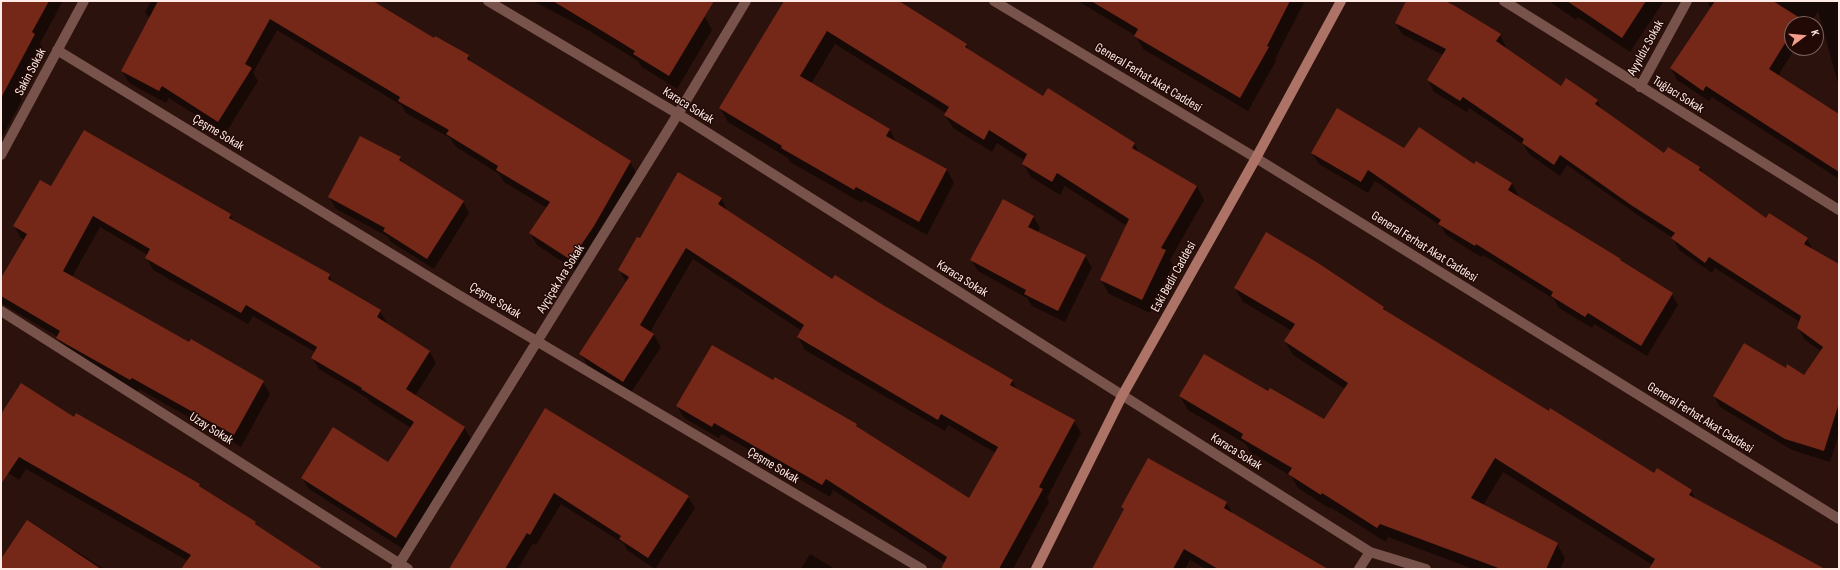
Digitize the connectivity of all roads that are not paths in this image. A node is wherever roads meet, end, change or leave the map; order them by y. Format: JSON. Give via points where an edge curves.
{"nodes":[{"id":1,"x":84,"y":1,"type":"edge"},
{"id":2,"x":488,"y":1,"type":"edge"},
{"id":3,"x":746,"y":1,"type":"edge"},
{"id":4,"x":994,"y":1,"type":"edge"},
{"id":5,"x":1341,"y":1,"type":"edge"},
{"id":6,"x":1504,"y":1,"type":"edge"},
{"id":7,"x":1687,"y":1,"type":"edge"},
{"id":8,"x":57,"y":50,"type":"junction"},
{"id":9,"x":1640,"y":87,"type":"junction"},
{"id":10,"x":678,"y":114,"type":"junction"},
{"id":11,"x":1,"y":155,"type":"edge"},
{"id":12,"x":1256,"y":158,"type":"junction"},
{"id":13,"x":1839,"y":210,"type":"edge"},
{"id":14,"x":1,"y":311,"type":"edge"},
{"id":15,"x":538,"y":342,"type":"junction"},
{"id":16,"x":1122,"y":396,"type":"junction"},
{"id":17,"x":1839,"y":519,"type":"edge"},
{"id":18,"x":1370,"y":552,"type":"junction"},
{"id":19,"x":401,"y":567,"type":"edge"},
{"id":20,"x":922,"y":569,"type":"edge"},
{"id":21,"x":1036,"y":569,"type":"edge"},
{"id":22,"x":1359,"y":569,"type":"edge"},
{"id":23,"x":1426,"y":569,"type":"edge"}],
"edges":[{"from":1,"to":8,"type":"street","name":"Sakin Sokak"},
{"from":2,"to":10,"type":"street","name":"Karaca Sokak"},
{"from":3,"to":10,"type":"street","name":"Ayçiçek Ara Sokak"},
{"from":4,"to":12,"type":"street","name":"General Ferhat Akat Caddesi"},
{"from":5,"to":12,"type":"main road","name":"Eski Bedir Caddesi"},
{"from":6,"to":9,"type":"street","name":"Tuğlacı Sokak"},
{"from":7,"to":9,"type":"street","name":"Ayyıldız Sokak"},
{"from":8,"to":11,"type":"street","name":"Sakin Sokak"},
{"from":8,"to":15,"type":"street","name":"Çeşme Sokak"},
{"from":9,"to":13,"type":"street","name":"Tuğlacı Sokak"},
{"from":10,"to":15,"type":"street","name":"Ayçiçek Ara Sokak"},
{"from":10,"to":16,"type":"street","name":"Karaca Sokak"},
{"from":12,"to":16,"type":"main road","name":"Eski Bedir Caddesi"},
{"from":12,"to":17,"type":"street","name":"General Ferhat Akat Caddesi"},
{"from":14,"to":19,"type":"street","name":"Uzay Sokak"},
{"from":15,"to":19,"type":"street","name":"Ayçiçek Ara Sokak"},
{"from":15,"to":20,"type":"street","name":"Çeşme Sokak"},
{"from":16,"to":18,"type":"street","name":"Karaca Sokak"},
{"from":16,"to":21,"type":"main road","name":"Eski Bedir Caddesi"},
{"from":18,"to":22,"type":"street"},
{"from":18,"to":23,"type":"street","name":"Karaca Sokak"}]}
